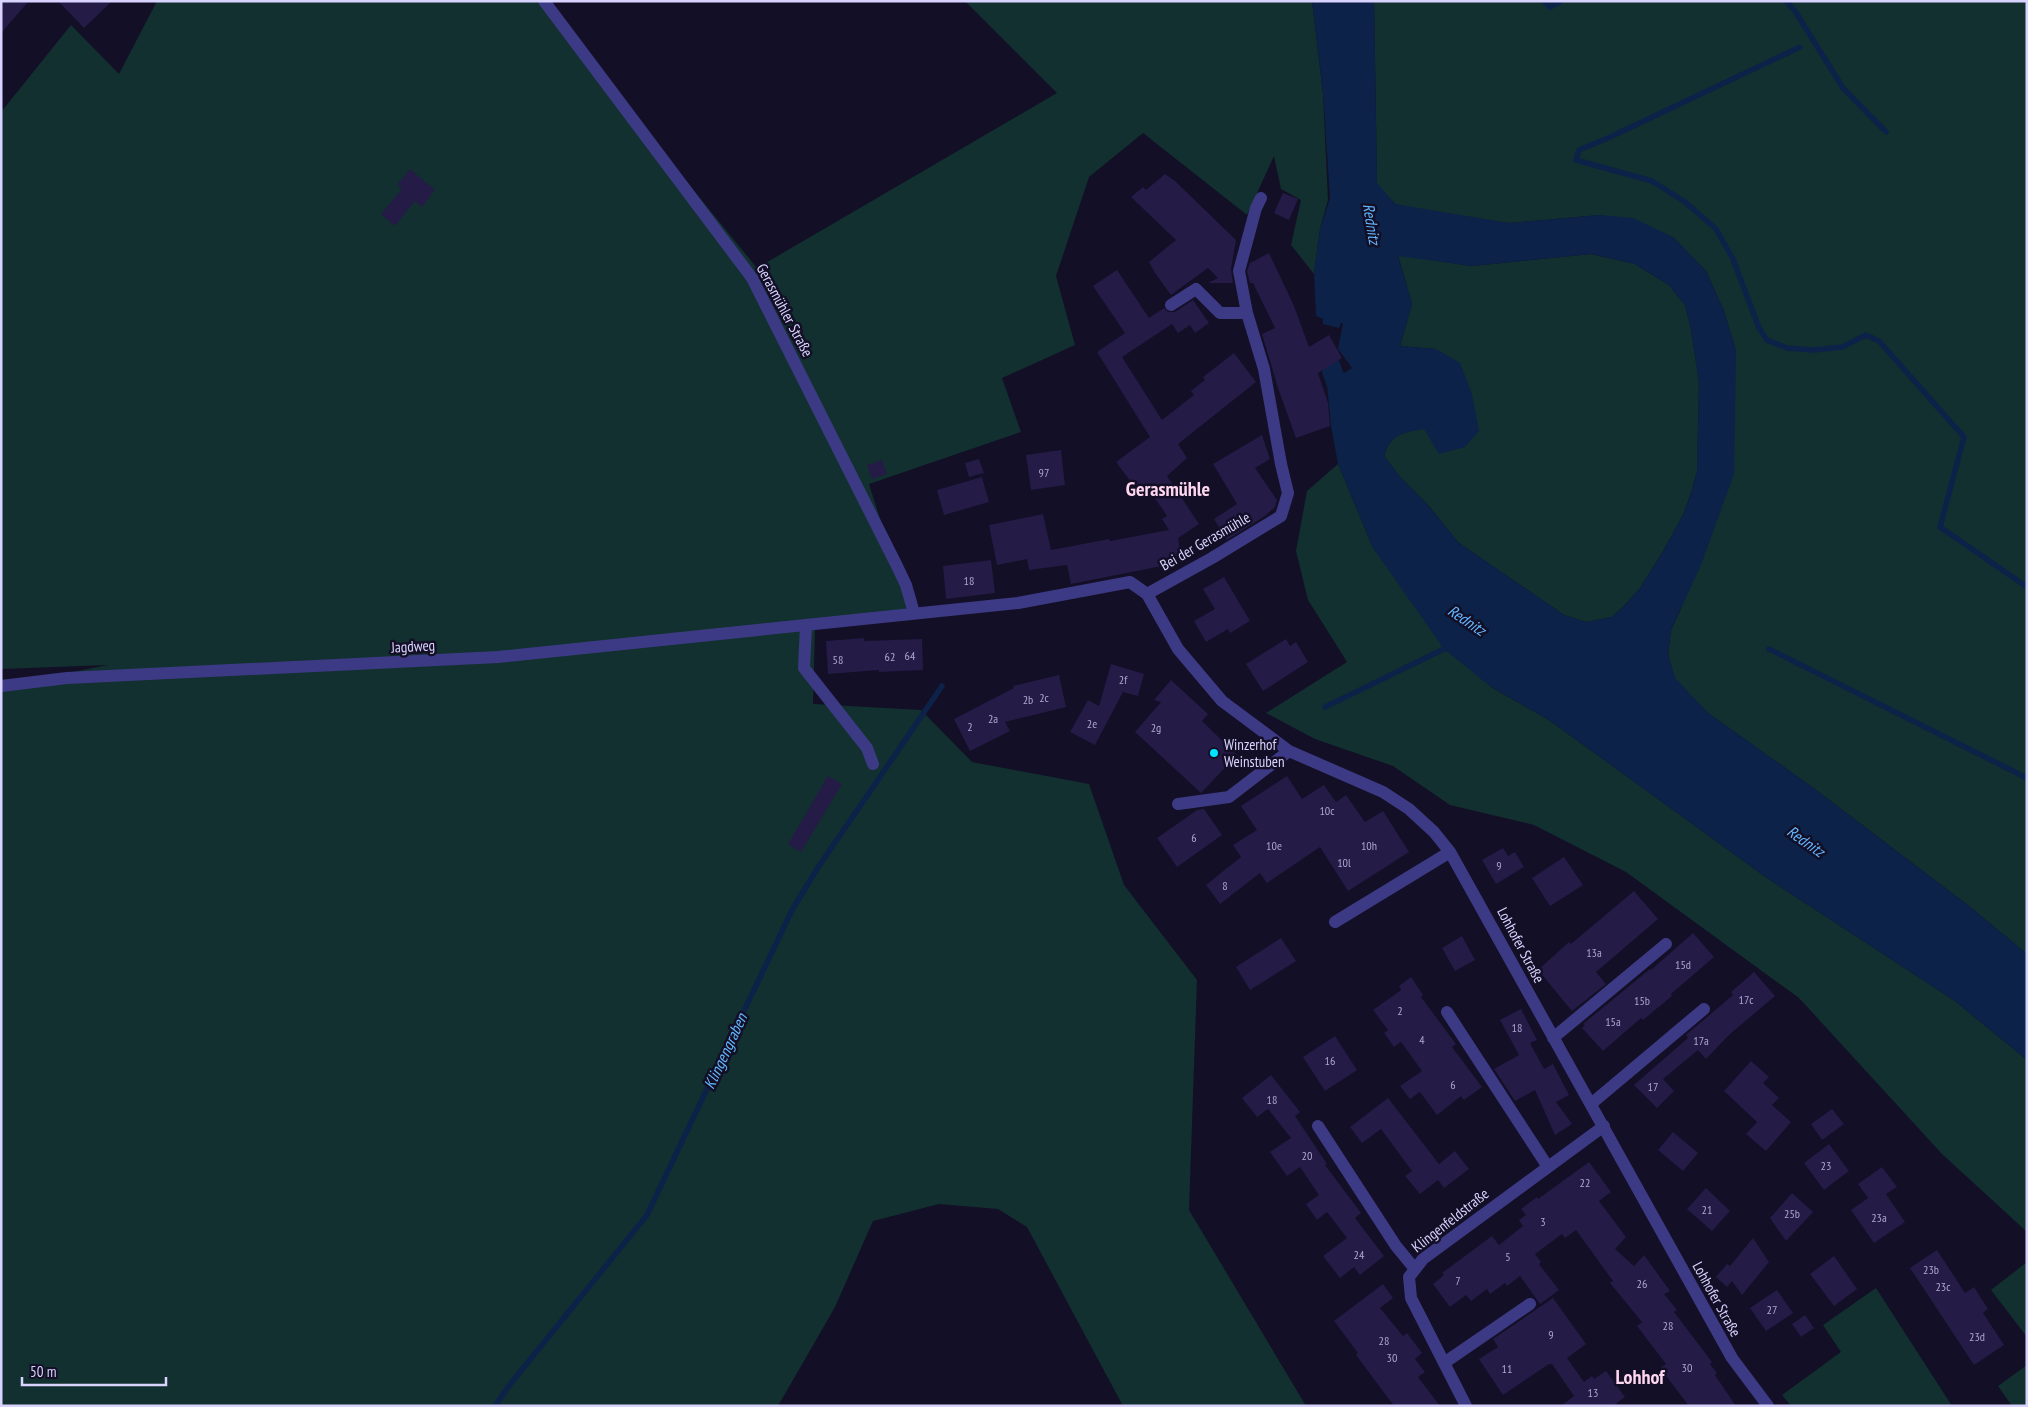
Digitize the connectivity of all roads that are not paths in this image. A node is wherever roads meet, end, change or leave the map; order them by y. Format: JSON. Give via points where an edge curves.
{"nodes":[{"id":1,"x":544,"y":1,"type":"edge"},
{"id":2,"x":1261,"y":198,"type":"dead end"},
{"id":3,"x":1171,"y":305,"type":"dead end"},
{"id":4,"x":1247,"y":313,"type":"junction"},
{"id":5,"x":1147,"y":594,"type":"junction"},
{"id":6,"x":914,"y":613,"type":"junction"},
{"id":7,"x":806,"y":626,"type":"junction"},
{"id":8,"x":1,"y":686,"type":"edge"},
{"id":9,"x":1289,"y":751,"type":"junction"},
{"id":10,"x":873,"y":764,"type":"dead end"},
{"id":11,"x":1178,"y":804,"type":"dead end"},
{"id":12,"x":1450,"y":852,"type":"junction"},
{"id":13,"x":1335,"y":922,"type":"dead end"},
{"id":14,"x":1666,"y":944,"type":"dead end"},
{"id":15,"x":1704,"y":1009,"type":"dead end"},
{"id":16,"x":1447,"y":1012,"type":"dead end"},
{"id":17,"x":1553,"y":1038,"type":"junction"},
{"id":18,"x":1592,"y":1104,"type":"junction"},
{"id":19,"x":1318,"y":1126,"type":"dead end"},
{"id":20,"x":1604,"y":1126,"type":"junction"},
{"id":21,"x":1548,"y":1167,"type":"junction"},
{"id":22,"x":1415,"y":1269,"type":"junction"},
{"id":23,"x":1530,"y":1304,"type":"dead end"},
{"id":24,"x":1444,"y":1363,"type":"junction"},
{"id":25,"x":1466,"y":1406,"type":"edge"},
{"id":26,"x":1768,"y":1406,"type":"edge"}],
"edges":[{"from":1,"to":6,"type":"street","name":"Gerasmühler Straße","via":[[752,278],[897,566]]},
{"from":2,"to":4,"type":"street","name":"Bei der Gerasmühle","via":[[1239,271]]},
{"from":3,"to":4,"type":"street","via":[[1196,289],[1220,313]]},
{"from":4,"to":5,"type":"street","name":"Bei der Gerasmühle","via":[[1264,369],[1288,493],[1281,516]]},
{"from":5,"to":6,"type":"street","via":[[1130,582],[1018,603]]},
{"from":5,"to":9,"type":"street","name":"Lohhofer Straße","via":[[1178,649],[1222,701]]},
{"from":6,"to":7,"type":"street","name":"Jagdweg"},
{"from":7,"to":8,"type":"street","name":"Jagdweg","via":[[473,660],[67,678]]},
{"from":7,"to":10,"type":"street","via":[[804,668],[867,748]]},
{"from":9,"to":11,"type":"street","via":[[1229,797]]},
{"from":9,"to":12,"type":"street","name":"Lohhofer Straße","via":[[1403,804],[1434,832]]},
{"from":12,"to":13,"type":"street"},
{"from":12,"to":17,"type":"street","name":"Lohhofer Straße"},
{"from":14,"to":17,"type":"street"},
{"from":15,"to":18,"type":"street"},
{"from":16,"to":21,"type":"street"},
{"from":17,"to":18,"type":"street","name":"Lohhofer Straße"},
{"from":18,"to":20,"type":"street","name":"Lohhofer Straße"},
{"from":19,"to":22,"type":"street","via":[[1396,1246]]},
{"from":20,"to":21,"type":"street","name":"Klingenfeldstraße"},
{"from":20,"to":26,"type":"street","name":"Lohhofer Straße","via":[[1732,1358]]},
{"from":21,"to":22,"type":"street","name":"Klingenfeldstraße","via":[[1423,1259]]},
{"from":22,"to":24,"type":"street","name":"Klingenfeldstraße","via":[[1409,1277],[1410,1298]]},
{"from":23,"to":24,"type":"street"},
{"from":24,"to":25,"type":"street","name":"Klingenfeldstraße"}]}
